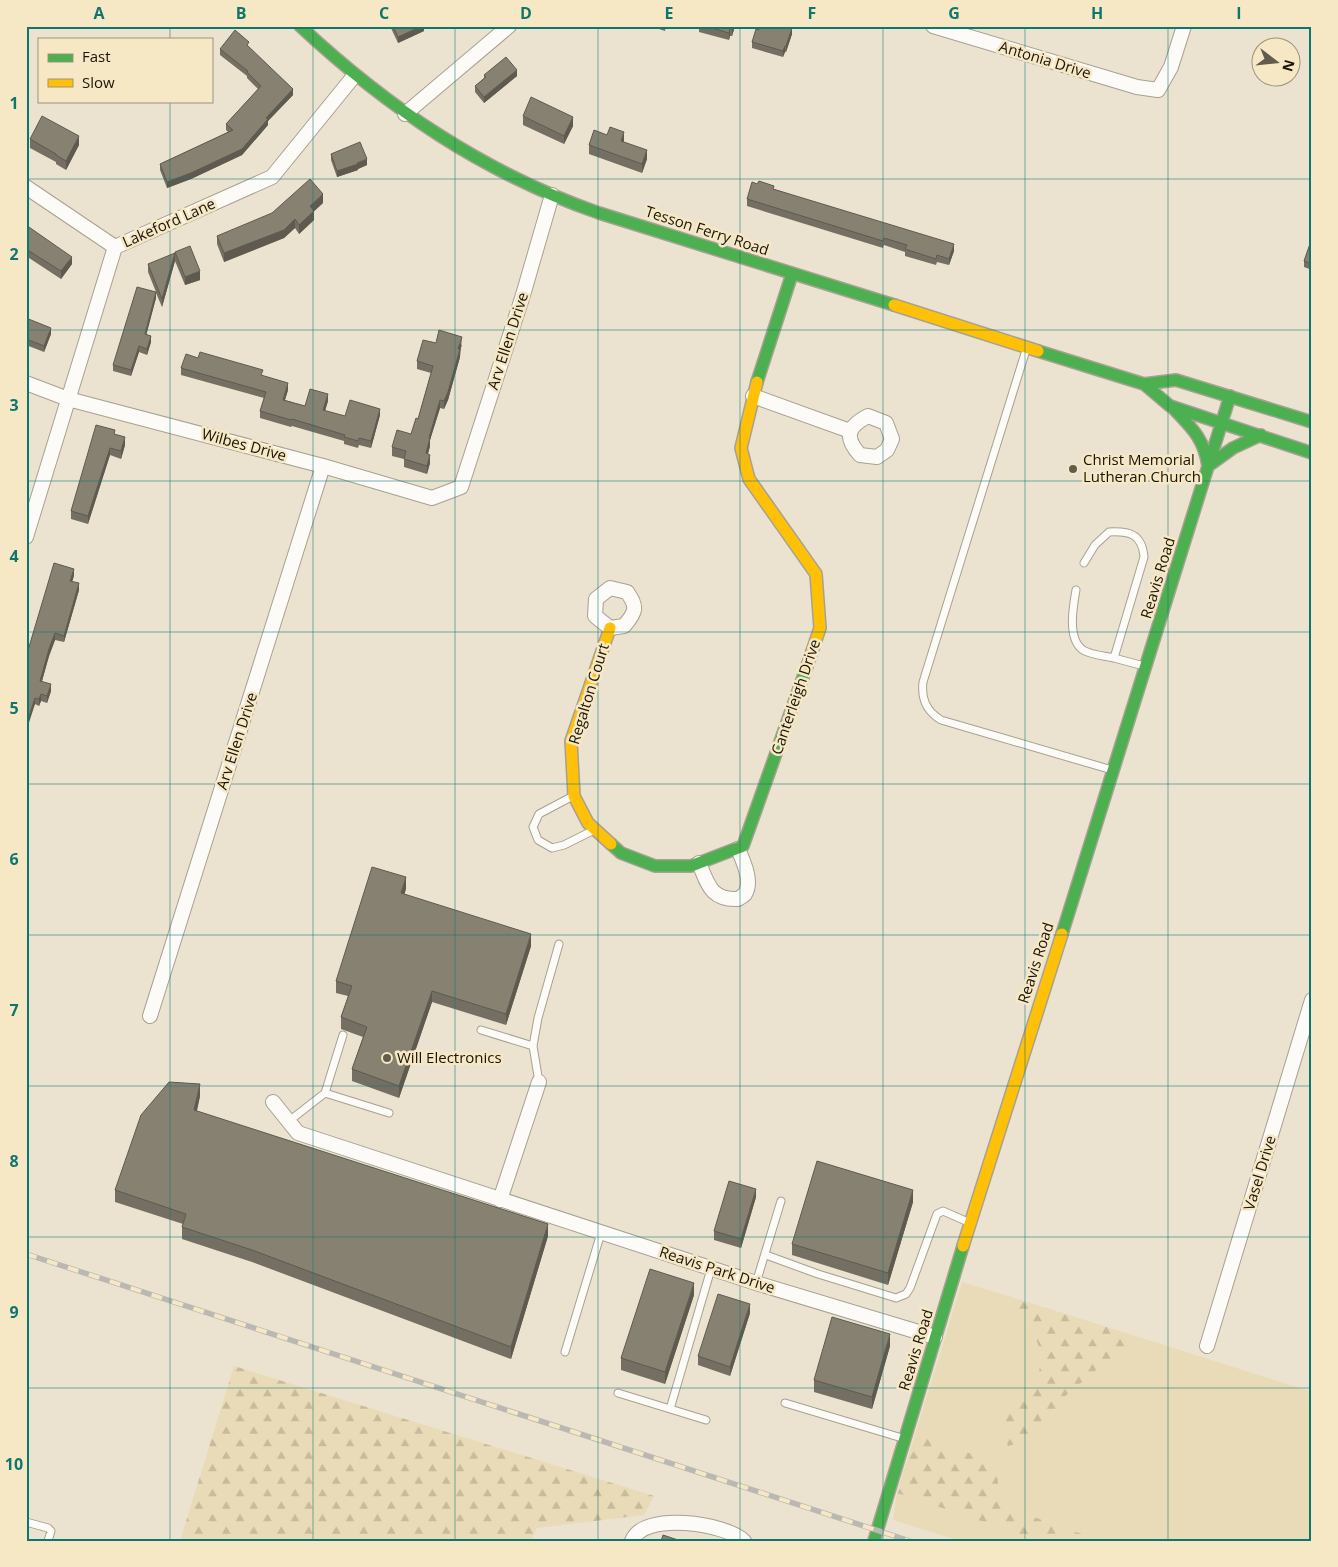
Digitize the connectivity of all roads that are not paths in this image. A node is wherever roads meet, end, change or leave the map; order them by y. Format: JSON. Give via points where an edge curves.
{"nodes":[{"id":1,"x":300,"y":26,"type":"edge"},
{"id":2,"x":509,"y":26,"type":"edge"},
{"id":3,"x":933,"y":26,"type":"edge"},
{"id":4,"x":1184,"y":26,"type":"edge"},
{"id":5,"x":354,"y":76,"type":"junction"},
{"id":6,"x":404,"y":114,"type":"junction"},
{"id":7,"x":26,"y":187,"type":"edge"},
{"id":8,"x":552,"y":195,"type":"junction"},
{"id":9,"x":115,"y":247,"type":"junction"},
{"id":10,"x":792,"y":274,"type":"junction"},
{"id":11,"x":1027,"y":347,"type":"junction"},
{"id":12,"x":26,"y":383,"type":"edge"},
{"id":13,"x":1144,"y":384,"type":"junction"},
{"id":14,"x":753,"y":396,"type":"junction"},
{"id":15,"x":1230,"y":396,"type":"junction"},
{"id":16,"x":68,"y":399,"type":"junction"},
{"id":17,"x":1170,"y":406,"type":"junction"},
{"id":18,"x":1311,"y":420,"type":"edge"},
{"id":19,"x":1222,"y":423,"type":"junction"},
{"id":20,"x":850,"y":431,"type":"dead end"},
{"id":21,"x":1261,"y":436,"type":"junction"},
{"id":22,"x":1312,"y":452,"type":"edge"},
{"id":23,"x":323,"y":466,"type":"junction"},
{"id":24,"x":1208,"y":466,"type":"junction"},
{"id":25,"x":461,"y":487,"type":"joint"},
{"id":26,"x":26,"y":537,"type":"edge"},
{"id":27,"x":1084,"y":563,"type":"dead end"},
{"id":28,"x":1076,"y":590,"type":"dead end"},
{"id":29,"x":610,"y":628,"type":"dead end"},
{"id":30,"x":1114,"y":658,"type":"junction"},
{"id":31,"x":1147,"y":666,"type":"junction"},
{"id":32,"x":1114,"y":771,"type":"junction"},
{"id":33,"x":574,"y":796,"type":"junction"},
{"id":34,"x":595,"y":830,"type":"junction"},
{"id":35,"x":740,"y":847,"type":"junction"},
{"id":36,"x":699,"y":863,"type":"junction"},
{"id":37,"x":559,"y":944,"type":"dead end"},
{"id":38,"x":1312,"y":1000,"type":"edge"},
{"id":39,"x":150,"y":1016,"type":"dead end"},
{"id":40,"x":481,"y":1030,"type":"dead end"},
{"id":41,"x":343,"y":1035,"type":"dead end"},
{"id":42,"x":532,"y":1046,"type":"junction"},
{"id":43,"x":538,"y":1082,"type":"joint"},
{"id":44,"x":325,"y":1093,"type":"junction"},
{"id":45,"x":273,"y":1102,"type":"dead end"},
{"id":46,"x":389,"y":1113,"type":"dead end"},
{"id":47,"x":288,"y":1122,"type":"junction"},
{"id":48,"x":500,"y":1200,"type":"junction"},
{"id":49,"x":781,"y":1201,"type":"dead end"},
{"id":50,"x":970,"y":1223,"type":"junction"},
{"id":51,"x":601,"y":1233,"type":"junction"},
{"id":52,"x":766,"y":1255,"type":"junction"},
{"id":53,"x":711,"y":1268,"type":"junction"},
{"id":54,"x":756,"y":1283,"type":"junction"},
{"id":55,"x":936,"y":1337,"type":"junction"},
{"id":56,"x":1207,"y":1346,"type":"dead end"},
{"id":57,"x":565,"y":1352,"type":"dead end"},
{"id":58,"x":618,"y":1393,"type":"dead end"},
{"id":59,"x":785,"y":1403,"type":"dead end"},
{"id":60,"x":670,"y":1409,"type":"junction"},
{"id":61,"x":706,"y":1420,"type":"dead end"},
{"id":62,"x":905,"y":1439,"type":"junction"},
{"id":63,"x":26,"y":1522,"type":"edge"},
{"id":64,"x":48,"y":1541,"type":"edge"},
{"id":65,"x":632,"y":1541,"type":"edge"},
{"id":66,"x":744,"y":1541,"type":"edge"},
{"id":67,"x":874,"y":1541,"type":"edge"}],
"edges":[{"from":1,"to":5,"type":"street","name":"Tesson Ferry Road"},
{"from":2,"to":6,"type":"street"},
{"from":3,"to":4,"type":"street","name":"Antonia Drive","via":[[1137,87],[1158,90],[1171,68]]},
{"from":5,"to":6,"type":"street","name":"Tesson Ferry Road"},
{"from":5,"to":9,"type":"street","name":"Lakeford Lane","via":[[272,177]]},
{"from":6,"to":8,"type":"street","name":"Tesson Ferry Road","via":[[475,158]]},
{"from":7,"to":9,"type":"street"},
{"from":8,"to":10,"type":"street","name":"Tesson Ferry Road"},
{"from":8,"to":25,"type":"street","name":"Arv Ellen Drive"},
{"from":9,"to":16,"type":"street","name":"Lakeford Lane"},
{"from":10,"to":11,"type":"street","name":"Tesson Ferry Road"},
{"from":10,"to":14,"type":"street","name":"Canterleigh Drive"},
{"from":11,"to":13,"type":"street","name":"Tesson Ferry Road"},
{"from":11,"to":32,"type":"lane","via":[[922,692],[928,709],[941,720]]},
{"from":12,"to":16,"type":"street","name":"Wilbes Drive"},
{"from":13,"to":15,"type":"street","name":"Tesson Ferry Road","via":[[1176,380]]},
{"from":13,"to":17,"type":"street","name":"Tesson Ferry Road"},
{"from":14,"to":20,"type":"street"},
{"from":14,"to":35,"type":"street","name":"Canterleigh Drive","via":[[741,448],[748,479],[816,574],[820,628]]},
{"from":15,"to":18,"type":"street","name":"Tesson Ferry Road"},
{"from":15,"to":19,"type":"street","name":"Reavis Road"},
{"from":16,"to":23,"type":"street","name":"Wilbes Drive"},
{"from":16,"to":26,"type":"street","name":"Lakeford Lane"},
{"from":17,"to":19,"type":"street","name":"Tesson Ferry Road"},
{"from":17,"to":24,"type":"street","via":[[1193,429],[1203,445]]},
{"from":19,"to":21,"type":"street","name":"Tesson Ferry Road"},
{"from":19,"to":24,"type":"street","name":"Reavis Road"},
{"from":21,"to":22,"type":"street","name":"Tesson Ferry Road"},
{"from":21,"to":24,"type":"street","via":[[1227,451]]},
{"from":23,"to":25,"type":"street","name":"Wilbes Drive","via":[[432,498]]},
{"from":23,"to":39,"type":"street","name":"Arv Ellen Drive"},
{"from":24,"to":31,"type":"street","name":"Reavis Road"},
{"from":27,"to":30,"type":"lane","via":[[1108,532],[1123,531],[1134,535],[1143,545],[1144,557]]},
{"from":28,"to":30,"type":"lane","via":[[1073,630],[1076,644],[1085,651]]},
{"from":29,"to":33,"type":"street","name":"Regalton Court","via":[[571,741]]},
{"from":30,"to":31,"type":"lane"},
{"from":31,"to":32,"type":"street","name":"Reavis Road"},
{"from":32,"to":50,"type":"street","name":"Reavis Road"},
{"from":33,"to":34,"type":"street","name":"Regalton Court"},
{"from":33,"to":34,"type":"lane","via":[[539,814],[533,827],[538,840],[552,848]]},
{"from":34,"to":36,"type":"street","name":"Regalton Court","via":[[621,853],[655,866]]},
{"from":35,"to":36,"type":"street","name":"Regalton Court"},
{"from":35,"to":36,"type":"street","via":[[748,882],[745,894],[738,899],[724,899],[710,890]]},
{"from":37,"to":42,"type":"lane"},
{"from":38,"to":56,"type":"street","name":"Vasel Drive"},
{"from":40,"to":42,"type":"lane"},
{"from":41,"to":44,"type":"lane"},
{"from":42,"to":43,"type":"lane"},
{"from":43,"to":48,"type":"street"},
{"from":44,"to":46,"type":"lane"},
{"from":44,"to":47,"type":"lane"},
{"from":45,"to":47,"type":"street","name":"Reavis Park Drive"},
{"from":47,"to":48,"type":"street","name":"Reavis Park Drive","via":[[298,1133]]},
{"from":48,"to":51,"type":"street","name":"Reavis Park Drive"},
{"from":49,"to":52,"type":"lane"},
{"from":50,"to":52,"type":"lane","via":[[943,1211],[937,1214],[910,1288],[906,1294],[896,1298]]},
{"from":50,"to":55,"type":"street","name":"Reavis Road"},
{"from":51,"to":53,"type":"street","name":"Reavis Park Drive"},
{"from":51,"to":57,"type":"lane"},
{"from":52,"to":54,"type":"lane"},
{"from":53,"to":54,"type":"street","name":"Reavis Park Drive"},
{"from":53,"to":60,"type":"lane"},
{"from":54,"to":55,"type":"street","name":"Reavis Park Drive"},
{"from":55,"to":62,"type":"street","name":"Reavis Road"},
{"from":58,"to":60,"type":"lane"},
{"from":59,"to":62,"type":"lane"},
{"from":60,"to":61,"type":"lane"},
{"from":62,"to":67,"type":"street","name":"Reavis Road"},
{"from":63,"to":64,"type":"lane","via":[[48,1528],[51,1531]]},
{"from":65,"to":66,"type":"street","via":[[642,1529],[678,1522],[720,1529]]}]}
